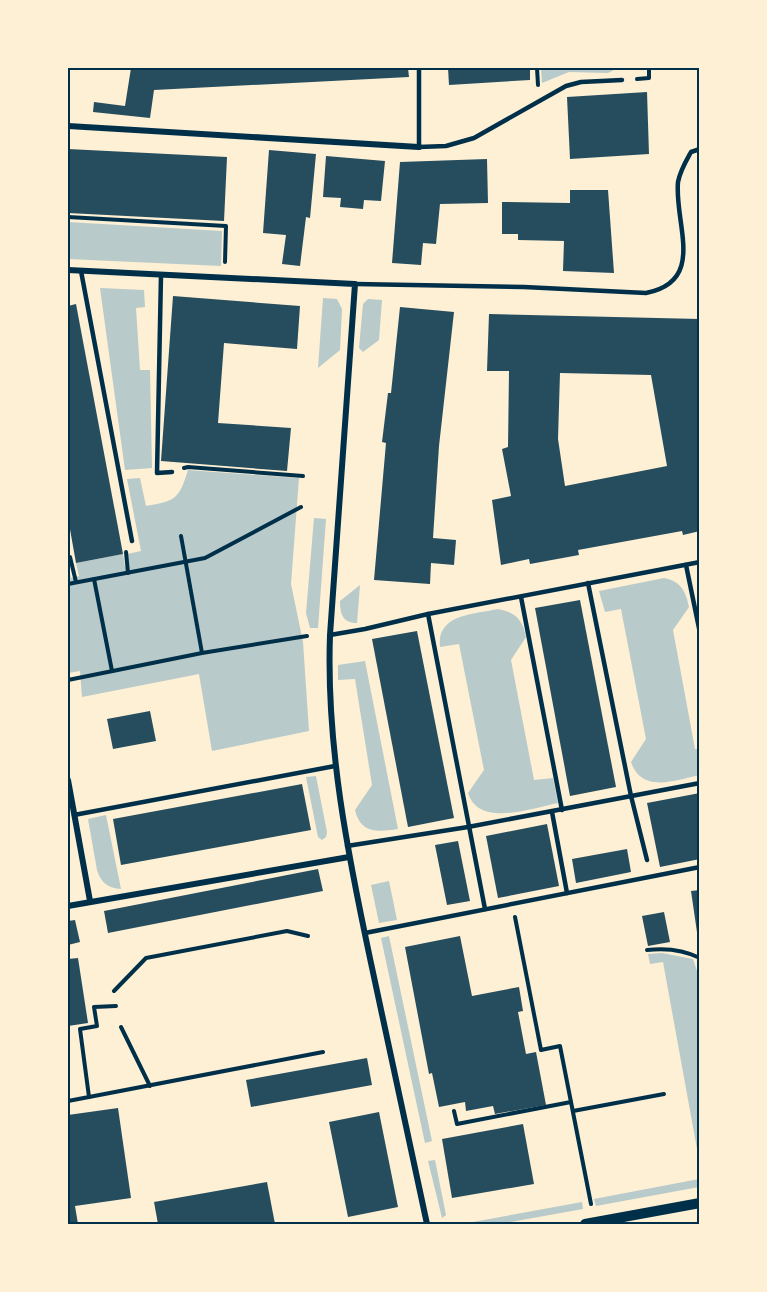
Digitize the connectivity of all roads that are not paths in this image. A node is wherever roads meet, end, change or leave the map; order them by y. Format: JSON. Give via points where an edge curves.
{"nodes":[{"id":1,"x":419,"y":68,"type":"edge"},
{"id":2,"x":622,"y":80,"type":"road end"},
{"id":3,"x":68,"y":126,"type":"edge"},
{"id":4,"x":419,"y":147,"type":"junction"},
{"id":5,"x":699,"y":149,"type":"edge"},
{"id":6,"x":68,"y":270,"type":"edge"},
{"id":7,"x":81,"y":271,"type":"junction"},
{"id":8,"x":161,"y":275,"type":"junction"},
{"id":9,"x":355,"y":284,"type":"junction"},
{"id":10,"x":172,"y":472,"type":"road end"},
{"id":11,"x":132,"y":541,"type":"dead end"},
{"id":12,"x":699,"y":562,"type":"edge"},
{"id":13,"x":686,"y":565,"type":"junction"},
{"id":14,"x":588,"y":583,"type":"junction"},
{"id":15,"x":521,"y":597,"type":"junction"},
{"id":16,"x":428,"y":614,"type":"junction"},
{"id":17,"x":699,"y":633,"type":"edge"},
{"id":18,"x":330,"y":635,"type":"junction"},
{"id":19,"x":335,"y":766,"type":"junction"},
{"id":20,"x":68,"y":780,"type":"edge"},
{"id":21,"x":699,"y":783,"type":"edge"},
{"id":22,"x":631,"y":796,"type":"junction"},
{"id":23,"x":562,"y":810,"type":"junction"},
{"id":24,"x":552,"y":812,"type":"junction"},
{"id":25,"x":74,"y":814,"type":"junction"},
{"id":26,"x":468,"y":827,"type":"junction"},
{"id":27,"x":347,"y":846,"type":"junction"},
{"id":28,"x":349,"y":857,"type":"junction"},
{"id":29,"x":647,"y":860,"type":"dead end"},
{"id":30,"x":699,"y":867,"type":"edge"},
{"id":31,"x":567,"y":893,"type":"junction"},
{"id":32,"x":90,"y":901,"type":"junction"},
{"id":33,"x":68,"y":906,"type":"edge"},
{"id":34,"x":485,"y":909,"type":"junction"},
{"id":35,"x":365,"y":933,"type":"junction"},
{"id":36,"x":699,"y":1203,"type":"edge"},
{"id":37,"x":427,"y":1224,"type":"edge"},
{"id":38,"x":590,"y":1224,"type":"edge"}],
"edges":[{"from":1,"to":4,"type":"lane"},
{"from":2,"to":4,"type":"lane","via":[[566,86],[474,138],[446,146]]},
{"from":3,"to":4,"type":"street"},
{"from":5,"to":9,"type":"lane","via":[[691,152],[679,179],[683,265],[665,287],[646,293]]},
{"from":6,"to":7,"type":"street"},
{"from":7,"to":8,"type":"street"},
{"from":7,"to":11,"type":"lane"},
{"from":8,"to":9,"type":"street"},
{"from":8,"to":10,"type":"lane","via":[[157,472]]},
{"from":9,"to":18,"type":"street"},
{"from":12,"to":13,"type":"lane"},
{"from":13,"to":14,"type":"lane"},
{"from":13,"to":17,"type":"lane"},
{"from":14,"to":15,"type":"lane"},
{"from":14,"to":22,"type":"lane"},
{"from":15,"to":16,"type":"lane"},
{"from":15,"to":23,"type":"lane"},
{"from":16,"to":18,"type":"lane"},
{"from":16,"to":26,"type":"lane"},
{"from":18,"to":19,"type":"street","via":[[329,689]]},
{"from":19,"to":25,"type":"lane"},
{"from":19,"to":27,"type":"street"},
{"from":20,"to":25,"type":"street"},
{"from":21,"to":22,"type":"lane"},
{"from":22,"to":23,"type":"lane"},
{"from":22,"to":29,"type":"lane"},
{"from":23,"to":24,"type":"lane"},
{"from":24,"to":26,"type":"lane"},
{"from":24,"to":31,"type":"lane"},
{"from":25,"to":32,"type":"street"},
{"from":26,"to":27,"type":"lane"},
{"from":26,"to":34,"type":"lane"},
{"from":27,"to":28,"type":"street"},
{"from":28,"to":32,"type":"street"},
{"from":28,"to":35,"type":"street"},
{"from":30,"to":31,"type":"lane"},
{"from":31,"to":34,"type":"lane"},
{"from":32,"to":33,"type":"street"},
{"from":34,"to":35,"type":"lane"},
{"from":35,"to":37,"type":"street"},
{"from":36,"to":38,"type":"street"}]}
